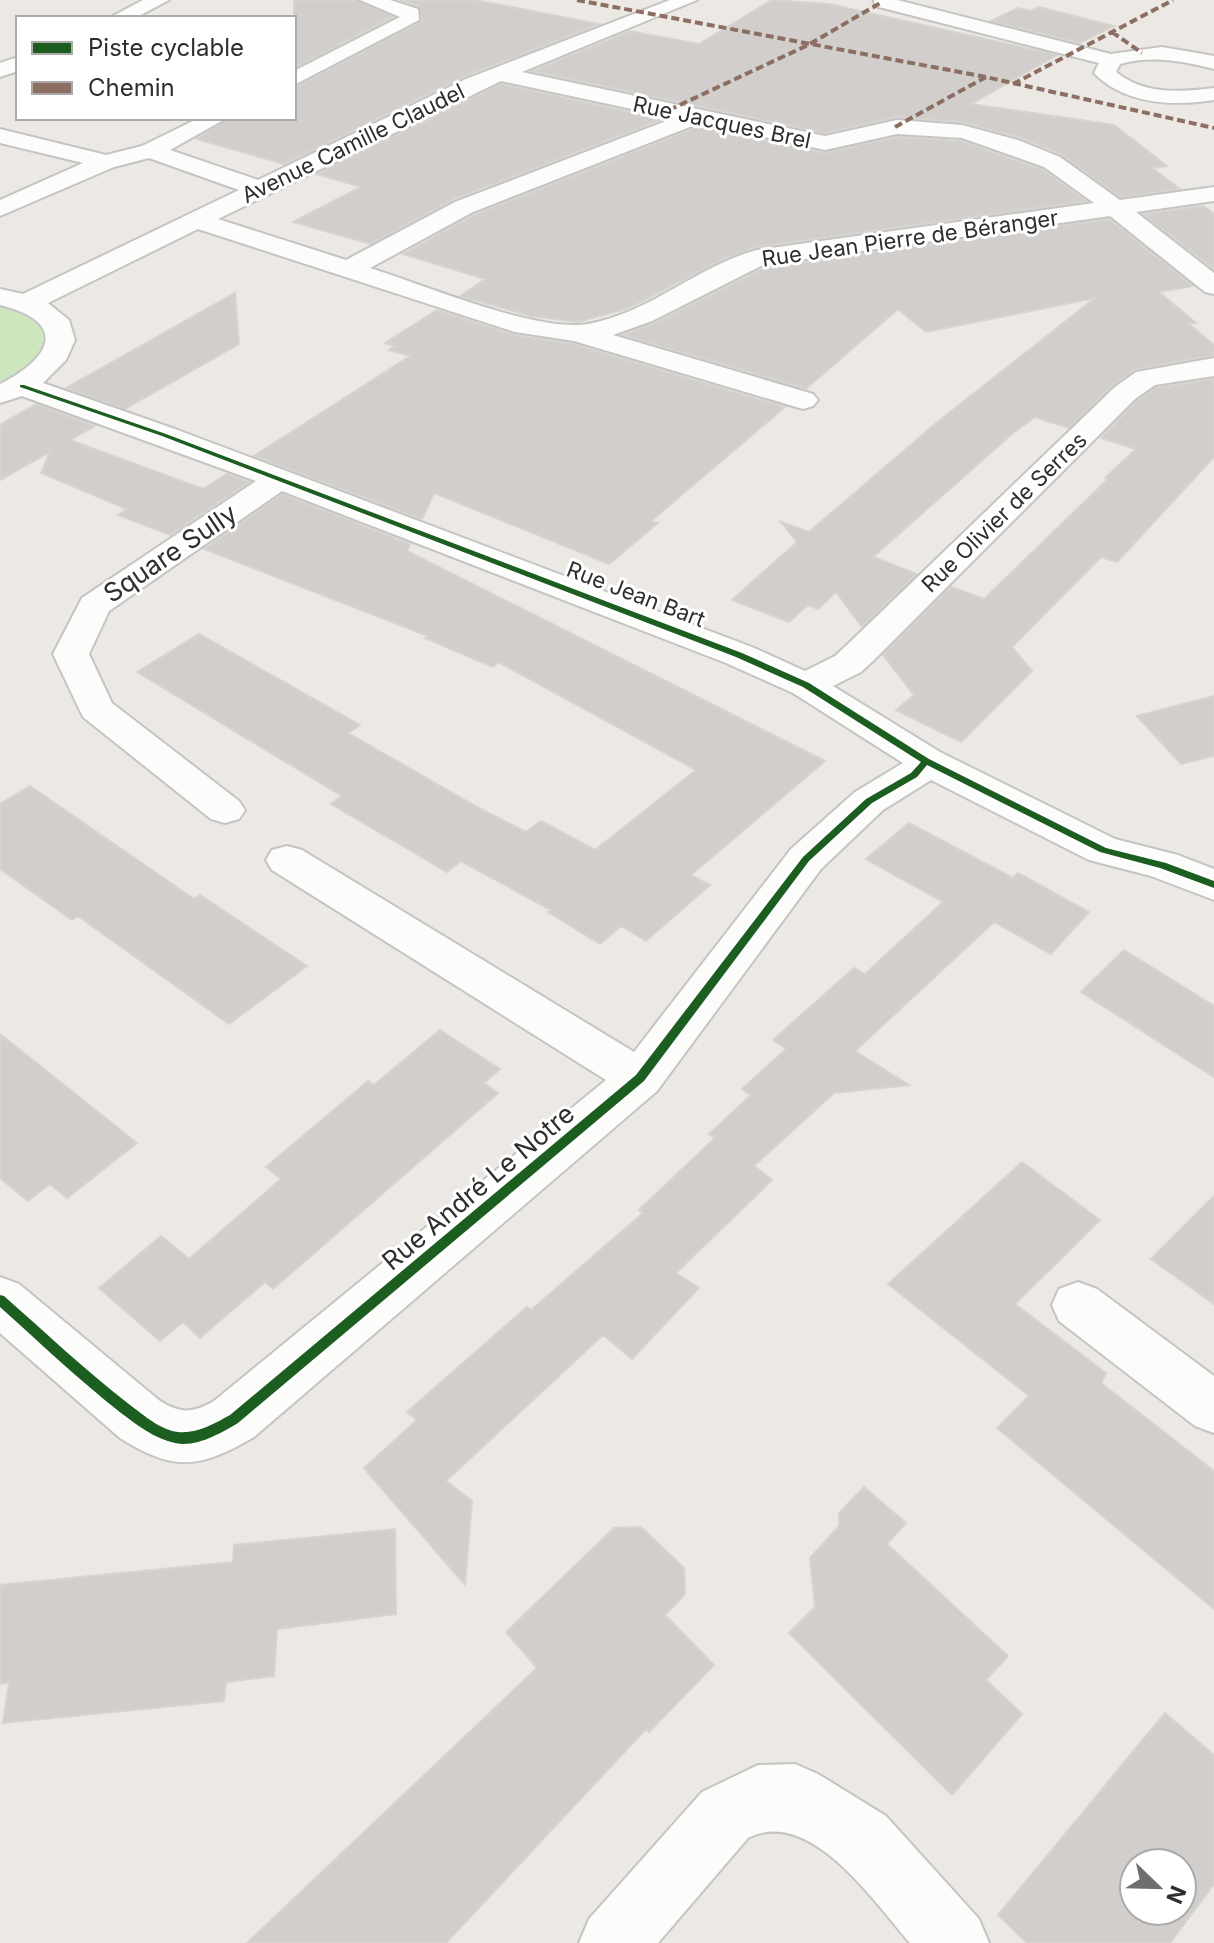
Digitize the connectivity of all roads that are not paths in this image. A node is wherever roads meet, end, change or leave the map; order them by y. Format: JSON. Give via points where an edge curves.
{"nodes":[{"id":1,"x":159,"y":0,"type":"edge"},
{"id":2,"x":370,"y":0,"type":"edge"},
{"id":3,"x":687,"y":0,"type":"edge"},
{"id":4,"x":882,"y":2,"type":"dead end"},
{"id":5,"x":968,"y":6,"type":"dead end"},
{"id":6,"x":123,"y":16,"type":"edge"},
{"id":7,"x":941,"y":17,"type":"junction"},
{"id":8,"x":1111,"y":60,"type":"junction"},
{"id":9,"x":1214,"y":63,"type":"edge"},
{"id":10,"x":500,"y":74,"type":"junction"},
{"id":11,"x":296,"y":78,"type":"edge"},
{"id":12,"x":1214,"y":94,"type":"edge"},
{"id":13,"x":697,"y":117,"type":"junction"},
{"id":14,"x":212,"y":120,"type":"edge"},
{"id":15,"x":0,"y":136,"type":"edge"},
{"id":16,"x":150,"y":151,"type":"junction"},
{"id":17,"x":106,"y":162,"type":"junction"},
{"id":18,"x":260,"y":189,"type":"junction"},
{"id":19,"x":1214,"y":194,"type":"edge"},
{"id":20,"x":0,"y":209,"type":"edge"},
{"id":21,"x":1116,"y":209,"type":"junction"},
{"id":22,"x":196,"y":220,"type":"junction"},
{"id":23,"x":350,"y":268,"type":"junction"},
{"id":24,"x":1214,"y":286,"type":"edge"},
{"id":25,"x":13,"y":300,"type":"edge"},
{"id":26,"x":577,"y":333,"type":"junction"},
{"id":27,"x":1214,"y":367,"type":"edge"},
{"id":28,"x":11,"y":391,"type":"edge"},
{"id":29,"x":803,"y":400,"type":"dead end"},
{"id":30,"x":278,"y":480,"type":"junction"},
{"id":31,"x":806,"y":685,"type":"junction"},
{"id":32,"x":926,"y":761,"type":"junction"},
{"id":33,"x":225,"y":810,"type":"dead end"},
{"id":34,"x":1214,"y":849,"type":"edge"},
{"id":35,"x":287,"y":860,"type":"dead end"},
{"id":36,"x":1163,"y":865,"type":"junction"},
{"id":37,"x":1214,"y":885,"type":"edge"},
{"id":38,"x":640,"y":1078,"type":"junction"},
{"id":39,"x":0,"y":1300,"type":"edge"},
{"id":40,"x":1078,"y":1305,"type":"dead end"},
{"id":41,"x":1214,"y":1408,"type":"edge"},
{"id":42,"x":613,"y":1943,"type":"edge"},
{"id":43,"x":955,"y":1943,"type":"edge"}],
"edges":[{"from":1,"to":6,"type":"street"},
{"from":2,"to":11,"type":"street","via":[[401,7],[411,13],[409,20]]},
{"from":3,"to":10,"type":"street","name":"Avenue Camille Claudel"},
{"from":4,"to":7,"type":"street"},
{"from":5,"to":7,"type":"street"},
{"from":7,"to":8,"type":"street"},
{"from":8,"to":9,"type":"street","via":[[1162,53]]},
{"from":8,"to":12,"type":"street","via":[[1105,73],[1123,87],[1160,96]]},
{"from":10,"to":13,"type":"street","name":"Rue Jacques Brel"},
{"from":10,"to":18,"type":"street","name":"Avenue Camille Claudel"},
{"from":13,"to":21,"type":"street","name":"Rue Jacques Brel","via":[[825,143],[895,127],[942,128],[1051,161]]},
{"from":13,"to":23,"type":"street","via":[[464,207]]},
{"from":14,"to":16,"type":"street"},
{"from":15,"to":17,"type":"street"},
{"from":16,"to":17,"type":"street"},
{"from":16,"to":18,"type":"street"},
{"from":17,"to":20,"type":"street"},
{"from":18,"to":22,"type":"street","name":"Avenue Camille Claudel"},
{"from":19,"to":21,"type":"street"},
{"from":21,"to":24,"type":"street","name":"Rue Jacques Brel"},
{"from":21,"to":26,"type":"street","name":"Rue Jean Pierre de Béranger","via":[[757,258],[723,270],[621,325]]},
{"from":22,"to":23,"type":"street","name":"Rue Jean Pierre de Béranger"},
{"from":22,"to":25,"type":"street","name":"Avenue Camille Claudel"},
{"from":23,"to":26,"type":"street","name":"Rue Jean Pierre de Béranger","via":[[525,326]]},
{"from":25,"to":28,"type":"street","via":[[55,320],[63,339],[47,368]]},
{"from":26,"to":29,"type":"street","name":"Rue Jean Pierre de Béranger"},
{"from":27,"to":31,"type":"street","name":"Rue Olivier de Serres","via":[[1146,378],[1125,393],[848,664]]},
{"from":28,"to":30,"type":"street","name":"Rue Jean Bart"},
{"from":30,"to":31,"type":"street","name":"Rue Jean Bart"},
{"from":30,"to":33,"type":"street","name":"Square Sully","via":[[94,605],[71,654],[96,709]]},
{"from":31,"to":32,"type":"street","name":"Rue Jean Bart"},
{"from":32,"to":36,"type":"street","name":"Rue Jean Bart","via":[[1103,850]]},
{"from":32,"to":38,"type":"street","name":"Rue André Le Notre","via":[[914,775],[869,801],[806,859]]},
{"from":34,"to":36,"type":"street"},
{"from":35,"to":38,"type":"street"},
{"from":36,"to":37,"type":"street","name":"Rue Jean Bart"},
{"from":38,"to":39,"type":"street","name":"Rue André Le Notre","via":[[234,1419],[207,1435],[173,1438],[120,1406]]},
{"from":40,"to":41,"type":"street"},
{"from":42,"to":43,"type":"street","via":[[725,1815],[758,1798],[795,1797],[863,1839]]}]}
